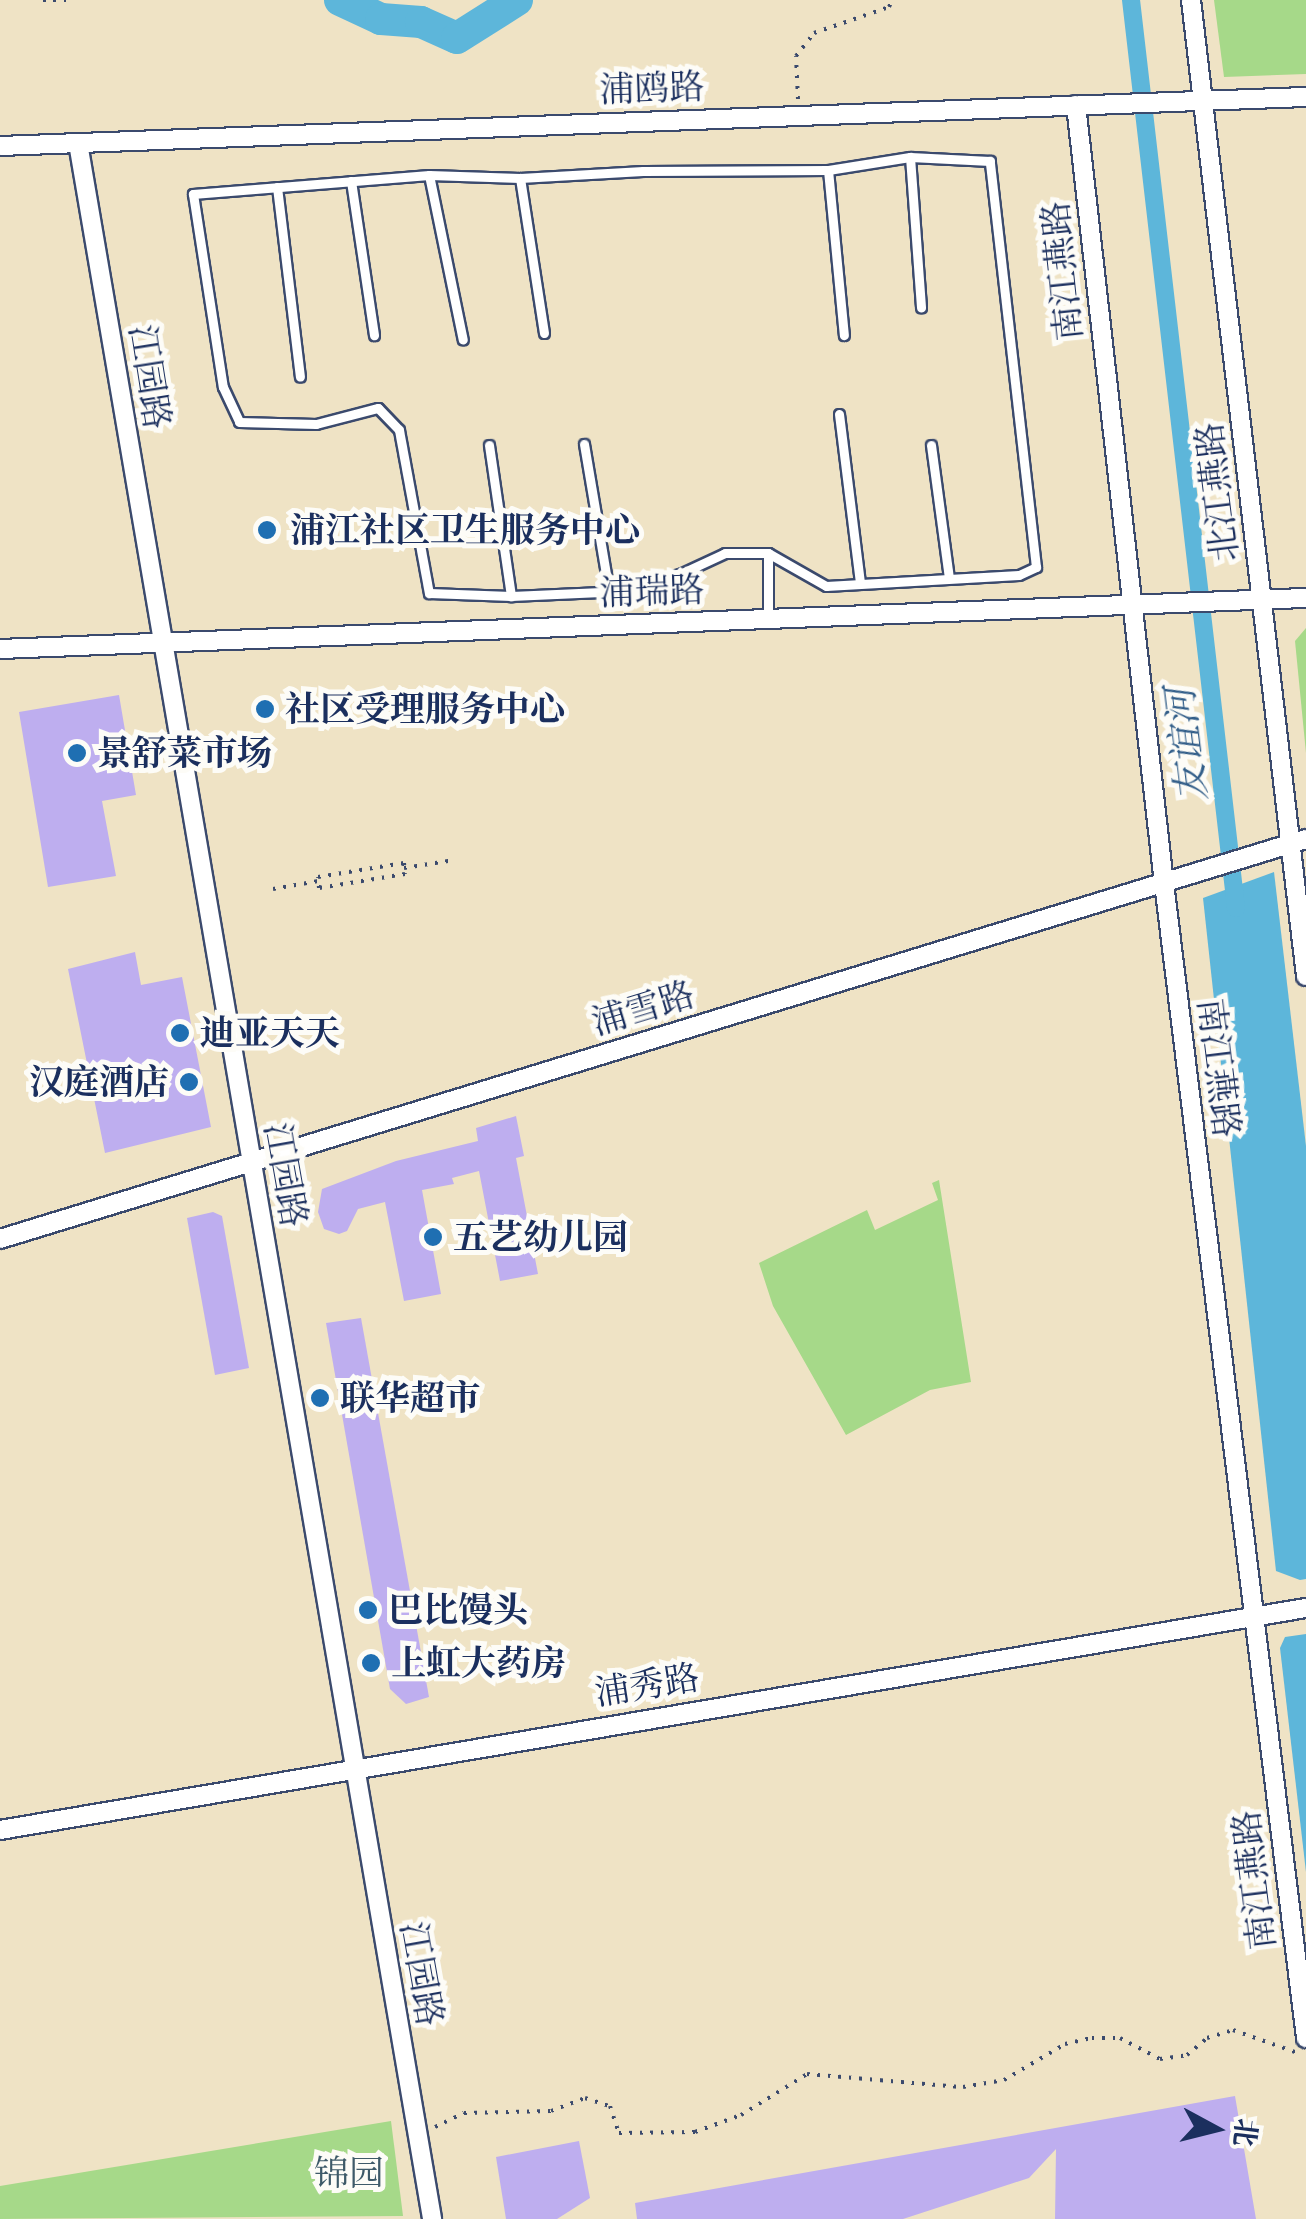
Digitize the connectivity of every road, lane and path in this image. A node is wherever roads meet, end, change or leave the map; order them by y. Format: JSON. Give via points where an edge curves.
{"nodes":[{"id":1,"x":43,"y":0,"type":"edge"},
{"id":2,"x":71,"y":0,"type":"edge"},
{"id":3,"x":892,"y":0,"type":"edge"},
{"id":4,"x":1191,"y":0,"type":"edge"},
{"id":5,"x":1306,"y":97,"type":"edge"},
{"id":6,"x":1203,"y":101,"type":"junction"},
{"id":7,"x":1076,"y":105,"type":"junction"},
{"id":8,"x":798,"y":114,"type":"junction"},
{"id":9,"x":78,"y":143,"type":"junction"},
{"id":10,"x":0,"y":146,"type":"edge"},
{"id":11,"x":910,"y":158,"type":"junction"},
{"id":12,"x":828,"y":170,"type":"junction"},
{"id":13,"x":429,"y":175,"type":"junction"},
{"id":14,"x":520,"y":178,"type":"junction"},
{"id":15,"x":351,"y":181,"type":"junction"},
{"id":16,"x":277,"y":187,"type":"junction"},
{"id":17,"x":921,"y":308,"type":"dead end"},
{"id":18,"x":544,"y":333,"type":"dead end"},
{"id":19,"x":374,"y":335,"type":"dead end"},
{"id":20,"x":844,"y":335,"type":"dead end"},
{"id":21,"x":463,"y":340,"type":"dead end"},
{"id":22,"x":300,"y":377,"type":"dead end"},
{"id":23,"x":839,"y":414,"type":"dead end"},
{"id":24,"x":584,"y":444,"type":"dead end"},
{"id":25,"x":489,"y":445,"type":"dead end"},
{"id":26,"x":931,"y":446,"type":"dead end"},
{"id":27,"x":768,"y":554,"type":"junction"},
{"id":28,"x":948,"y":578,"type":"junction"},
{"id":29,"x":860,"y":584,"type":"junction"},
{"id":30,"x":608,"y":592,"type":"junction"},
{"id":31,"x":510,"y":596,"type":"junction"},
{"id":32,"x":1306,"y":598,"type":"edge"},
{"id":33,"x":1263,"y":600,"type":"junction"},
{"id":34,"x":1132,"y":606,"type":"junction"},
{"id":35,"x":768,"y":620,"type":"junction"},
{"id":36,"x":160,"y":642,"type":"junction"},
{"id":37,"x":0,"y":649,"type":"edge"},
{"id":38,"x":1298,"y":842,"type":"edge"},
{"id":39,"x":454,"y":860,"type":"dead end"},
{"id":40,"x":404,"y":868,"type":"junction"},
{"id":41,"x":318,"y":881,"type":"junction"},
{"id":42,"x":1164,"y":883,"type":"junction"},
{"id":43,"x":273,"y":889,"type":"dead end"},
{"id":44,"x":1306,"y":976,"type":"edge"},
{"id":45,"x":251,"y":1163,"type":"junction"},
{"id":46,"x":0,"y":1239,"type":"edge"},
{"id":47,"x":1306,"y":1608,"type":"edge"},
{"id":48,"x":1254,"y":1616,"type":"junction"},
{"id":49,"x":353,"y":1768,"type":"junction"},
{"id":50,"x":0,"y":1830,"type":"edge"},
{"id":51,"x":1306,"y":2038,"type":"edge"},
{"id":52,"x":1306,"y":2056,"type":"edge"},
{"id":53,"x":418,"y":2135,"type":"junction"},
{"id":54,"x":432,"y":2219,"type":"edge"}],
"edges":[{"from":1,"to":2,"type":"path"},
{"from":3,"to":8,"type":"path","via":[[814,33],[796,56]]},
{"from":4,"to":6,"type":"street","name":"北江燕路"},
{"from":5,"to":6,"type":"street","name":"浦鸥路"},
{"from":6,"to":7,"type":"street","name":"浦鸥路"},
{"from":6,"to":33,"type":"street","name":"北江燕路"},
{"from":7,"to":8,"type":"street","name":"浦鸥路"},
{"from":7,"to":34,"type":"street","name":"南江燕路"},
{"from":8,"to":9,"type":"street","name":"浦鸥路"},
{"from":9,"to":10,"type":"street","name":"浦鸥路"},
{"from":9,"to":36,"type":"street","name":"江园路"},
{"from":11,"to":12,"type":"lane"},
{"from":11,"to":17,"type":"lane"},
{"from":11,"to":28,"type":"lane","via":[[990,161],[1036,568],[1019,575]]},
{"from":12,"to":14,"type":"lane"},
{"from":12,"to":20,"type":"lane"},
{"from":13,"to":14,"type":"lane"},
{"from":13,"to":15,"type":"lane"},
{"from":13,"to":21,"type":"lane"},
{"from":14,"to":18,"type":"lane"},
{"from":15,"to":16,"type":"lane"},
{"from":15,"to":19,"type":"lane"},
{"from":16,"to":22,"type":"lane"},
{"from":16,"to":31,"type":"lane","via":[[194,194],[223,386],[240,422],[316,424],[378,408],[398,430],[428,593]]},
{"from":23,"to":29,"type":"lane"},
{"from":24,"to":30,"type":"lane"},
{"from":25,"to":31,"type":"lane"},
{"from":26,"to":28,"type":"lane"},
{"from":27,"to":29,"type":"lane","via":[[826,586]]},
{"from":27,"to":30,"type":"lane","via":[[725,553],[682,573]]},
{"from":27,"to":35,"type":"lane"},
{"from":28,"to":29,"type":"lane"},
{"from":30,"to":31,"type":"lane"},
{"from":32,"to":33,"type":"street","name":"浦瑞路"},
{"from":33,"to":34,"type":"street","name":"浦瑞路"},
{"from":33,"to":38,"type":"street","name":"北江燕路"},
{"from":34,"to":35,"type":"street","name":"浦瑞路"},
{"from":34,"to":42,"type":"street","name":"南江燕路"},
{"from":35,"to":36,"type":"street","name":"浦瑞路"},
{"from":36,"to":37,"type":"street","name":"浦瑞路"},
{"from":36,"to":45,"type":"street","name":"江园路"},
{"from":38,"to":42,"type":"street","name":"浦雪路"},
{"from":38,"to":44,"type":"street","name":"北江燕路"},
{"from":39,"to":40,"type":"path"},
{"from":40,"to":41,"type":"path"},
{"from":40,"to":41,"type":"path","via":[[405,874],[320,888]]},
{"from":41,"to":43,"type":"path"},
{"from":42,"to":45,"type":"street","name":"浦雪路"},
{"from":42,"to":48,"type":"street","name":"南江燕路"},
{"from":45,"to":46,"type":"street","name":"浦雪路"},
{"from":45,"to":49,"type":"street","name":"江园路"},
{"from":47,"to":48,"type":"street","name":"浦秀路"},
{"from":48,"to":49,"type":"street","name":"浦秀路"},
{"from":48,"to":51,"type":"street","name":"南江燕路"},
{"from":49,"to":50,"type":"street","name":"浦秀路"},
{"from":49,"to":53,"type":"street","name":"江园路"},
{"from":52,"to":53,"type":"path","via":[[1233,2030],[1206,2038],[1187,2056],[1160,2059],[1120,2038],[1092,2038],[1065,2044],[1004,2080],[963,2087],[806,2074],[740,2115],[695,2132],[618,2133],[610,2106],[585,2098],[552,2111],[464,2113]]},
{"from":53,"to":54,"type":"street","name":"江园路"}]}
